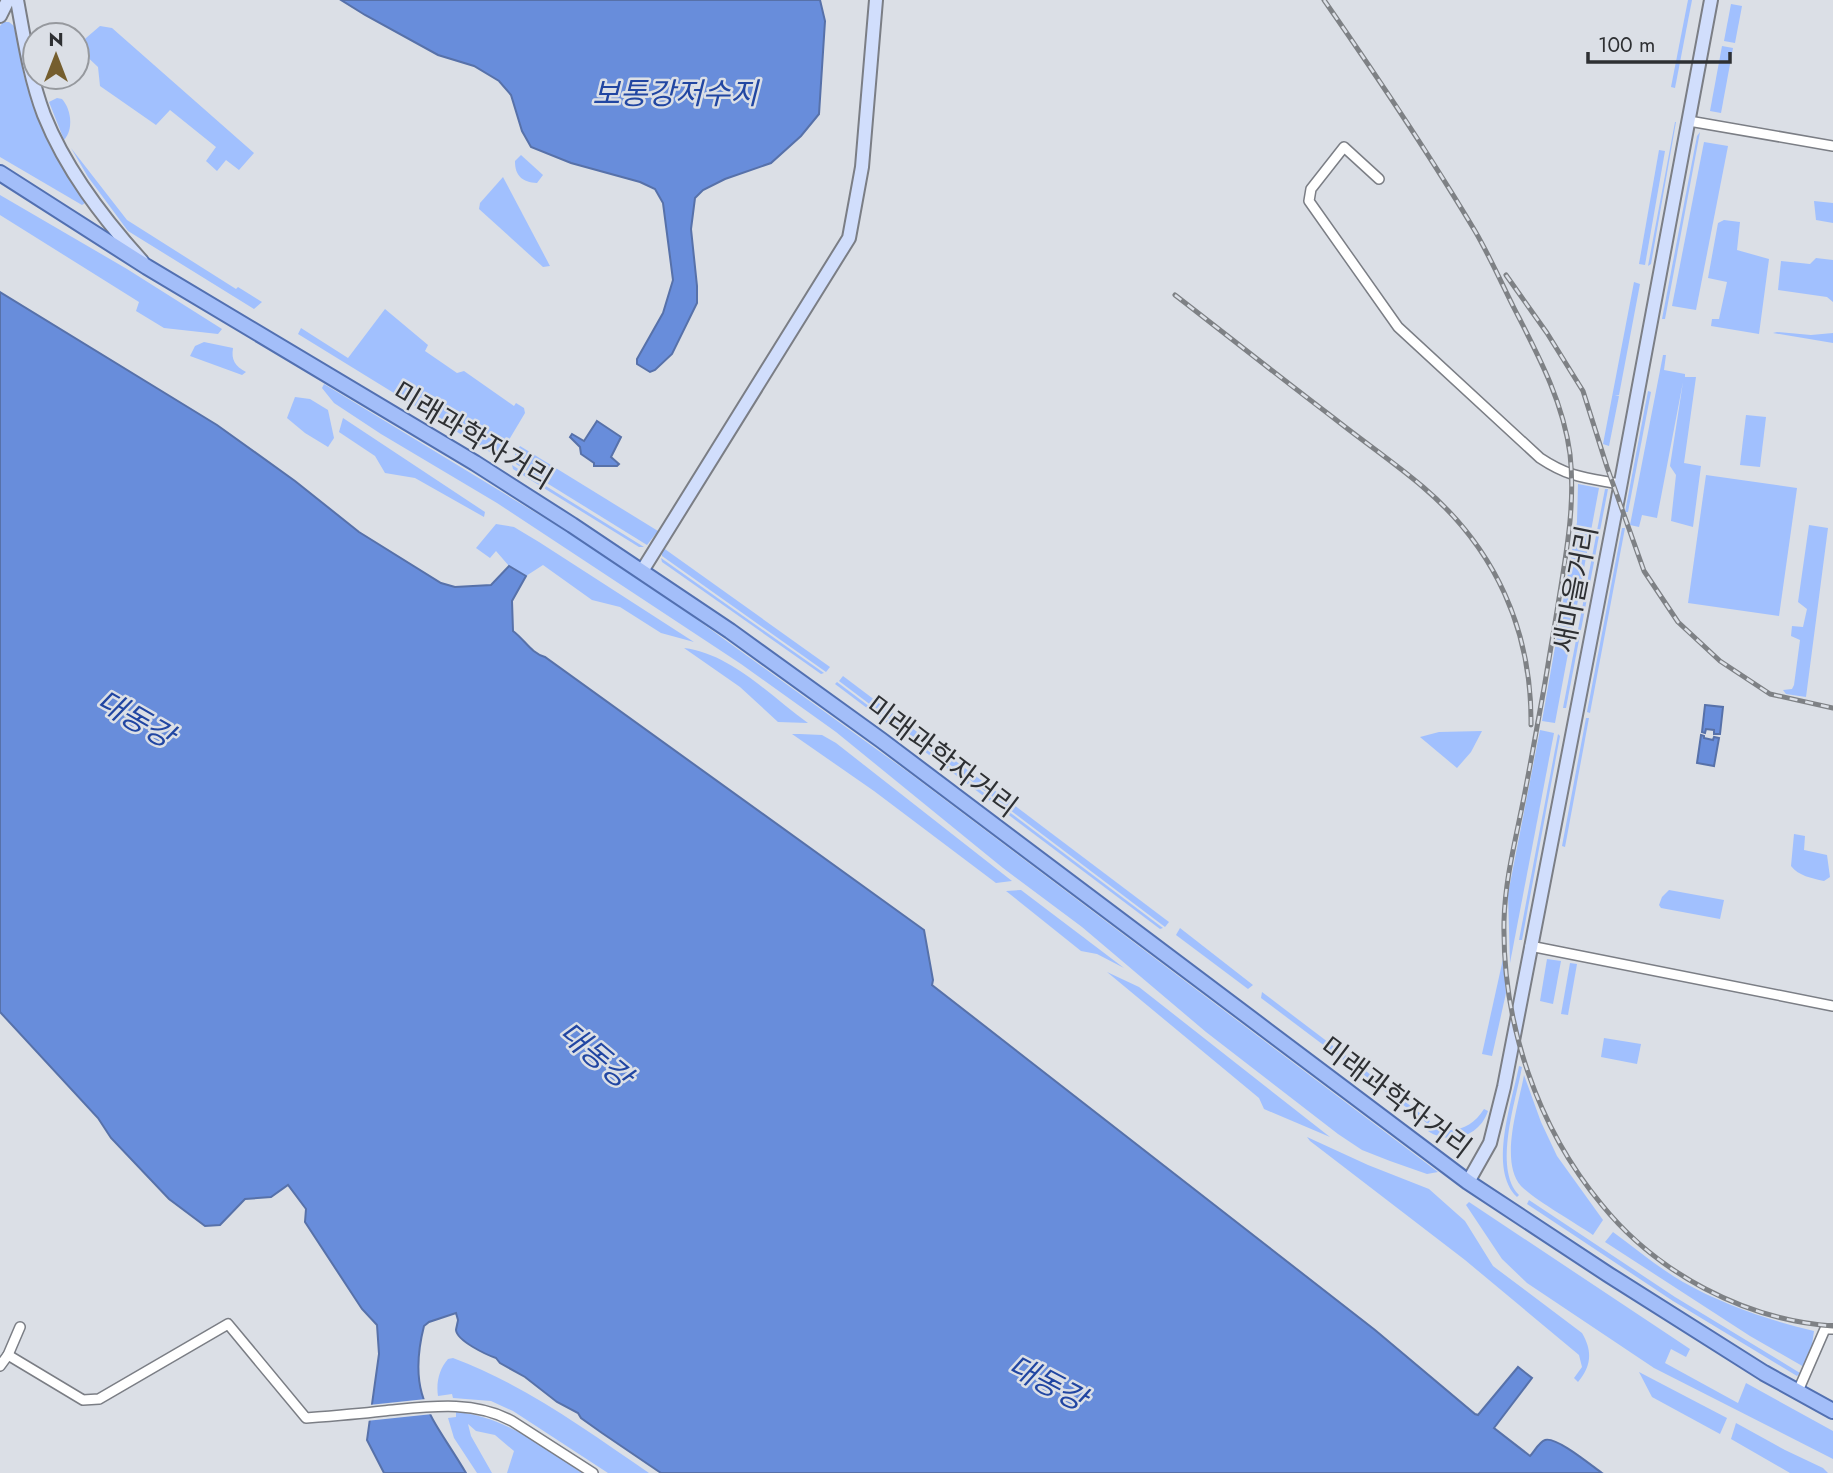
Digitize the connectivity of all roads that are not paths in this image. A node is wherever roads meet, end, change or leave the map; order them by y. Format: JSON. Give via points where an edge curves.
{"nodes":[{"id":1,"x":8,"y":0,"type":"edge"},
{"id":2,"x":17,"y":0,"type":"edge"},
{"id":3,"x":876,"y":0,"type":"edge"},
{"id":4,"x":1711,"y":0,"type":"edge"},
{"id":5,"x":0,"y":16,"type":"edge"},
{"id":6,"x":1689,"y":121,"type":"junction"},
{"id":7,"x":1833,"y":146,"type":"edge"},
{"id":8,"x":0,"y":173,"type":"edge"},
{"id":9,"x":1379,"y":180,"type":"dead end"},
{"id":10,"x":147,"y":267,"type":"junction"},
{"id":11,"x":1620,"y":484,"type":"junction"},
{"id":12,"x":642,"y":571,"type":"junction"},
{"id":13,"x":1530,"y":946,"type":"junction"},
{"id":14,"x":1833,"y":1006,"type":"edge"},
{"id":15,"x":1468,"y":1182,"type":"junction"},
{"id":16,"x":20,"y":1327,"type":"dead end"},
{"id":17,"x":1833,"y":1329,"type":"edge"},
{"id":18,"x":8,"y":1355,"type":"junction"},
{"id":19,"x":0,"y":1366,"type":"edge"},
{"id":20,"x":1798,"y":1391,"type":"junction"},
{"id":21,"x":1833,"y":1411,"type":"edge"},
{"id":22,"x":593,"y":1473,"type":"edge"}],
"edges":[{"from":1,"to":5,"type":"main road"},
{"from":2,"to":10,"type":"main road","via":[[44,116],[99,210]]},
{"from":3,"to":12,"type":"main road","via":[[862,167],[849,238]]},
{"from":4,"to":6,"type":"main road","name":"새마을거리"},
{"from":6,"to":7,"type":"street"},
{"from":6,"to":11,"type":"main road","name":"새마을거리"},
{"from":8,"to":10,"type":"main road","name":"미래과학자거리"},
{"from":9,"to":11,"type":"street","via":[[1345,147],[1311,189],[1309,201],[1398,327],[1540,458],[1579,478]]},
{"from":10,"to":12,"type":"main road","name":"미래과학자거리","via":[[475,463]]},
{"from":11,"to":13,"type":"main road","name":"새마을거리"},
{"from":12,"to":15,"type":"main road","name":"미래과학자거리","via":[[881,740]]},
{"from":13,"to":14,"type":"street"},
{"from":13,"to":15,"type":"main road","name":"새마을거리","via":[[1490,1143]]},
{"from":15,"to":20,"type":"main road","name":"미래과학자거리"},
{"from":16,"to":18,"type":"street"},
{"from":17,"to":20,"type":"street","via":[[1825,1329]]},
{"from":18,"to":19,"type":"street"},
{"from":18,"to":22,"type":"street","via":[[83,1400],[99,1399],[228,1324],[306,1418],[473,1407],[498,1413]]},
{"from":20,"to":21,"type":"main road","name":"미래과학자거리"}]}
